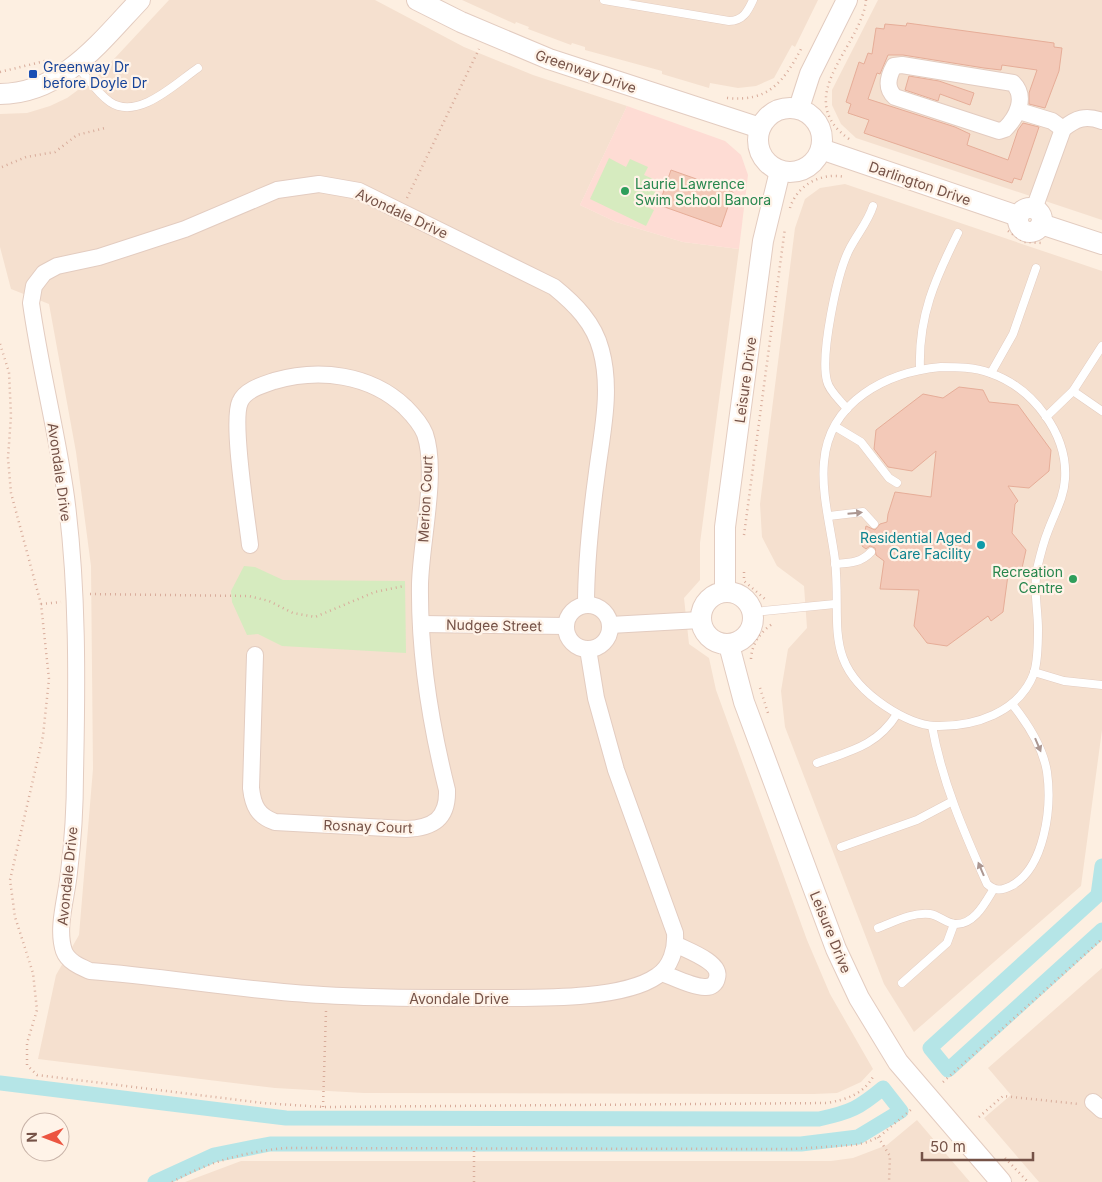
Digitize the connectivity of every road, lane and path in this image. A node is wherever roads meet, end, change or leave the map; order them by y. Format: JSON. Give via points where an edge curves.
{"nodes":[{"id":1,"x":140,"y":0,"type":"edge"},
{"id":2,"x":417,"y":0,"type":"edge"},
{"id":3,"x":604,"y":0,"type":"edge"},
{"id":4,"x":753,"y":0,"type":"edge"},
{"id":5,"x":847,"y":0,"type":"edge"},
{"id":6,"x":866,"y":0,"type":"edge"},
{"id":7,"x":480,"y":31,"type":"junction"},
{"id":8,"x":803,"y":45,"type":"dead end"},
{"id":9,"x":58,"y":58,"type":"dead end"},
{"id":10,"x":76,"y":65,"type":"junction"},
{"id":11,"x":198,"y":68,"type":"dead end"},
{"id":12,"x":0,"y":72,"type":"edge"},
{"id":13,"x":0,"y":94,"type":"edge"},
{"id":14,"x":718,"y":95,"type":"dead end"},
{"id":15,"x":799,"y":108,"type":"junction"},
{"id":16,"x":1018,"y":111,"type":"junction"},
{"id":17,"x":1102,"y":121,"type":"edge"},
{"id":18,"x":105,"y":128,"type":"dead end"},
{"id":19,"x":760,"y":128,"type":"junction"},
{"id":20,"x":1063,"y":128,"type":"junction"},
{"id":21,"x":855,"y":142,"type":"dead end"},
{"id":22,"x":821,"y":149,"type":"junction"},
{"id":23,"x":2,"y":167,"type":"dead end"},
{"id":24,"x":780,"y":171,"type":"junction"},
{"id":25,"x":854,"y":178,"type":"dead end"},
{"id":26,"x":873,"y":206,"type":"dead end"},
{"id":27,"x":401,"y":211,"type":"junction"},
{"id":28,"x":788,"y":216,"type":"dead end"},
{"id":29,"x":1024,"y":219,"type":"junction"},
{"id":30,"x":786,"y":223,"type":"dead end"},
{"id":31,"x":958,"y":233,"type":"dead end"},
{"id":32,"x":1046,"y":243,"type":"dead end"},
{"id":33,"x":1102,"y":244,"type":"edge"},
{"id":34,"x":1036,"y":268,"type":"dead end"},
{"id":35,"x":0,"y":344,"type":"edge"},
{"id":36,"x":1102,"y":346,"type":"edge"},
{"id":37,"x":920,"y":369,"type":"junction"},
{"id":38,"x":991,"y":373,"type":"junction"},
{"id":39,"x":1073,"y":391,"type":"junction"},
{"id":40,"x":847,"y":409,"type":"junction"},
{"id":41,"x":1102,"y":411,"type":"edge"},
{"id":42,"x":1046,"y":417,"type":"junction"},
{"id":43,"x":836,"y":427,"type":"junction"},
{"id":44,"x":897,"y":483,"type":"dead end"},
{"id":45,"x":829,"y":516,"type":"junction"},
{"id":46,"x":874,"y":524,"type":"dead end"},
{"id":47,"x":744,"y":543,"type":"dead end"},
{"id":48,"x":250,"y":545,"type":"dead end"},
{"id":49,"x":872,"y":552,"type":"dead end"},
{"id":50,"x":835,"y":564,"type":"junction"},
{"id":51,"x":725,"y":567,"type":"junction"},
{"id":52,"x":420,"y":584,"type":"junction"},
{"id":53,"x":725,"y":591,"type":"junction"},
{"id":54,"x":74,"y":598,"type":"junction"},
{"id":55,"x":41,"y":604,"type":"junction"},
{"id":56,"x":835,"y":604,"type":"junction"},
{"id":57,"x":586,"y":605,"type":"junction"},
{"id":58,"x":761,"y":608,"type":"junction"},
{"id":59,"x":700,"y":620,"type":"junction"},
{"id":60,"x":421,"y":624,"type":"junction"},
{"id":61,"x":772,"y":624,"type":"dead end"},
{"id":62,"x":610,"y":625,"type":"junction"},
{"id":63,"x":566,"y":626,"type":"junction"},
{"id":64,"x":729,"y":644,"type":"junction"},
{"id":65,"x":588,"y":649,"type":"junction"},
{"id":66,"x":255,"y":655,"type":"dead end"},
{"id":67,"x":751,"y":663,"type":"dead end"},
{"id":68,"x":1034,"y":672,"type":"junction"},
{"id":69,"x":758,"y":682,"type":"dead end"},
{"id":70,"x":1102,"y":685,"type":"edge"},
{"id":71,"x":1012,"y":704,"type":"junction"},
{"id":72,"x":897,"y":714,"type":"junction"},
{"id":73,"x":770,"y":718,"type":"dead end"},
{"id":74,"x":932,"y":726,"type":"junction"},
{"id":75,"x":817,"y":763,"type":"dead end"},
{"id":76,"x":952,"y":802,"type":"junction"},
{"id":77,"x":841,"y":847,"type":"dead end"},
{"id":78,"x":993,"y":890,"type":"junction"},
{"id":79,"x":954,"y":924,"type":"junction"},
{"id":80,"x":878,"y":928,"type":"dead end"},
{"id":81,"x":1102,"y":940,"type":"edge"},
{"id":82,"x":675,"y":944,"type":"junction"},
{"id":83,"x":697,"y":956,"type":"junction"},
{"id":84,"x":662,"y":973,"type":"junction"},
{"id":85,"x":686,"y":981,"type":"junction"},
{"id":86,"x":902,"y":983,"type":"dead end"},
{"id":87,"x":327,"y":995,"type":"junction"},
{"id":88,"x":874,"y":1075,"type":"dead end"},
{"id":89,"x":943,"y":1082,"type":"dead end"},
{"id":90,"x":1098,"y":1106,"type":"edge"},
{"id":91,"x":323,"y":1107,"type":"junction"},
{"id":92,"x":913,"y":1108,"type":"dead end"},
{"id":93,"x":980,"y":1117,"type":"dead end"},
{"id":94,"x":878,"y":1137,"type":"junction"},
{"id":95,"x":474,"y":1148,"type":"junction"},
{"id":96,"x":1002,"y":1155,"type":"dead end"},
{"id":97,"x":172,"y":1182,"type":"edge"},
{"id":98,"x":474,"y":1182,"type":"edge"},
{"id":99,"x":889,"y":1182,"type":"edge"},
{"id":100,"x":1001,"y":1182,"type":"edge"},
{"id":101,"x":1028,"y":1182,"type":"edge"}],
"edges":[{"from":1,"to":10,"type":"street"},
{"from":2,"to":7,"type":"street","name":"Greenway Drive","via":[[441,9]]},
{"from":3,"to":4,"type":"lane","via":[[730,21],[745,15]]},
{"from":5,"to":15,"type":"street","via":[[810,74]]},
{"from":6,"to":21,"type":"path","via":[[864,12],[832,72],[826,101],[831,119],[841,133]]},
{"from":7,"to":19,"type":"street","name":"Greenway Drive","via":[[549,59]]},
{"from":7,"to":27,"type":"path","via":[[473,46],[480,49]]},
{"from":8,"to":14,"type":"path","via":[[785,75],[764,95],[753,99]]},
{"from":9,"to":12,"type":"path"},
{"from":10,"to":11,"type":"lane","via":[[109,101],[133,107],[144,105]]},
{"from":10,"to":13,"type":"street","via":[[40,87]]},
{"from":15,"to":19,"type":"street","via":[[776,111]]},
{"from":15,"to":22,"type":"street","via":[[818,124],[823,140]]},
{"from":16,"to":16,"type":"street","via":[[1006,129],[991,129],[895,97],[890,93],[888,84],[894,66],[902,65],[1013,83],[1020,96]]},
{"from":16,"to":20,"type":"street","via":[[1052,121]]},
{"from":17,"to":20,"type":"street","via":[[1083,117]]},
{"from":18,"to":23,"type":"path","via":[[81,134],[54,152],[31,156]]},
{"from":19,"to":24,"type":"street","via":[[760,154]]},
{"from":20,"to":29,"type":"street"},
{"from":22,"to":24,"type":"street","via":[[818,157],[805,169]]},
{"from":22,"to":29,"type":"street","name":"Darlington Drive"},
{"from":24,"to":51,"type":"street","name":"Leisure Drive","via":[[762,251],[725,527]]},
{"from":25,"to":28,"type":"path","via":[[827,176],[814,179],[802,188]]},
{"from":26,"to":40,"type":"lane","via":[[842,270],[833,303],[827,349],[827,383]]},
{"from":27,"to":54,"type":"street","name":"Avondale Drive","via":[[359,191],[340,186],[298,186],[256,198],[185,230],[99,258],[57,266],[44,273],[34,286],[31,303],[66,499]]},
{"from":27,"to":57,"type":"street","name":"Avondale Drive","via":[[554,287],[590,324],[601,349],[606,376],[606,406],[588,549]]},
{"from":29,"to":32,"type":"path","via":[[1024,242]]},
{"from":29,"to":33,"type":"street","name":"Darlington Drive"},
{"from":30,"to":47,"type":"path"},
{"from":31,"to":37,"type":"lane","via":[[924,309]]},
{"from":34,"to":38,"type":"lane","via":[[1013,334]]},
{"from":35,"to":55,"type":"path","via":[[9,372],[10,493]]},
{"from":36,"to":39,"type":"lane"},
{"from":37,"to":38,"type":"lane","via":[[967,368]]},
{"from":37,"to":40,"type":"lane","via":[[875,385]]},
{"from":38,"to":42,"type":"lane","via":[[1032,399]]},
{"from":39,"to":41,"type":"lane"},
{"from":39,"to":42,"type":"lane"},
{"from":40,"to":43,"type":"lane"},
{"from":42,"to":68,"type":"lane","via":[[1064,456],[1065,480],[1036,573],[1038,627]]},
{"from":43,"to":44,"type":"lane","via":[[861,442],[889,478]]},
{"from":43,"to":45,"type":"lane","via":[[829,439],[824,461]]},
{"from":45,"to":46,"type":"lane","one_way":true,"via":[[863,512]]},
{"from":45,"to":50,"type":"lane"},
{"from":48,"to":52,"type":"street","name":"Merion Court","via":[[236,424],[239,403],[253,389],[279,380],[325,374],[348,377],[394,396],[424,432],[430,456]]},
{"from":49,"to":50,"type":"lane","via":[[853,563]]},
{"from":50,"to":56,"type":"lane"},
{"from":51,"to":53,"type":"street","name":"Leisure Drive"},
{"from":51,"to":58,"type":"path","via":[[744,568],[744,581]]},
{"from":52,"to":54,"type":"path","via":[[375,592],[315,617],[293,613],[269,601],[249,596],[85,594]]},
{"from":52,"to":60,"type":"street","name":"Merion Court"},
{"from":53,"to":58,"type":"street"},
{"from":53,"to":59,"type":"street","via":[[709,598]]},
{"from":54,"to":55,"type":"path"},
{"from":54,"to":87,"type":"street","name":"Avondale Drive","via":[[75,785],[70,869],[61,935],[64,952],[76,965],[90,971]]},
{"from":55,"to":91,"type":"path","via":[[49,679],[43,736],[10,880],[14,917],[32,973],[37,1010],[27,1044],[27,1065],[36,1075],[263,1104]]},
{"from":56,"to":58,"type":"lane"},
{"from":56,"to":72,"type":"lane","via":[[836,638],[844,664],[860,686]]},
{"from":57,"to":62,"type":"street","via":[[605,612]]},
{"from":57,"to":63,"type":"street","via":[[570,614]]},
{"from":58,"to":64,"type":"street","via":[[750,630],[738,642]]},
{"from":59,"to":62,"type":"street"},
{"from":59,"to":64,"type":"street","via":[[710,639]]},
{"from":60,"to":63,"type":"street","name":"Nudgee Street"},
{"from":60,"to":66,"type":"street","name":"Rosnay Court","via":[[428,703],[447,802],[443,814],[436,821],[417,829],[275,822],[257,812],[250,788]]},
{"from":61,"to":67,"type":"path","via":[[755,643]]},
{"from":62,"to":65,"type":"street","via":[[602,644]]},
{"from":63,"to":65,"type":"street","via":[[572,642]]},
{"from":64,"to":100,"type":"street","name":"Leisure Drive","via":[[744,702],[836,949],[858,998],[898,1062]]},
{"from":65,"to":82,"type":"street","via":[[605,736],[673,928]]},
{"from":68,"to":70,"type":"lane","via":[[1064,681]]},
{"from":68,"to":71,"type":"lane"},
{"from":69,"to":73,"type":"path"},
{"from":71,"to":74,"type":"lane","via":[[974,722]]},
{"from":71,"to":78,"type":"lane","one_way":true,"via":[[1043,756],[1048,789],[1046,822],[1039,854],[1028,872],[1016,884],[1003,890]]},
{"from":72,"to":74,"type":"lane"},
{"from":72,"to":75,"type":"lane","via":[[888,729],[874,741]]},
{"from":74,"to":76,"type":"lane","via":[[940,767]]},
{"from":76,"to":77,"type":"lane","via":[[917,820]]},
{"from":78,"to":76,"type":"lane","one_way":true,"via":[[987,884]]},
{"from":78,"to":79,"type":"lane","via":[[978,914]]},
{"from":79,"to":80,"type":"lane","via":[[931,914],[920,914]]},
{"from":79,"to":86,"type":"lane","via":[[947,943]]},
{"from":81,"to":89,"type":"path"},
{"from":82,"to":83,"type":"street"},
{"from":82,"to":84,"type":"street"},
{"from":83,"to":85,"type":"street"},
{"from":83,"to":85,"type":"street","via":[[715,966],[717,981],[708,987]]},
{"from":84,"to":85,"type":"street"},
{"from":84,"to":87,"type":"street","name":"Avondale Drive","via":[[624,988],[572,997]]},
{"from":87,"to":91,"type":"path"},
{"from":88,"to":91,"type":"path","via":[[867,1088],[847,1099],[828,1104]]},
{"from":90,"to":93,"type":"path","via":[[1003,1096]]},
{"from":92,"to":94,"type":"path"},
{"from":94,"to":95,"type":"path","via":[[855,1146],[814,1149]]},
{"from":94,"to":99,"type":"path","via":[[890,1156]]},
{"from":95,"to":97,"type":"path","via":[[272,1149],[220,1160]]},
{"from":95,"to":98,"type":"path"},
{"from":96,"to":101,"type":"path"}]}
